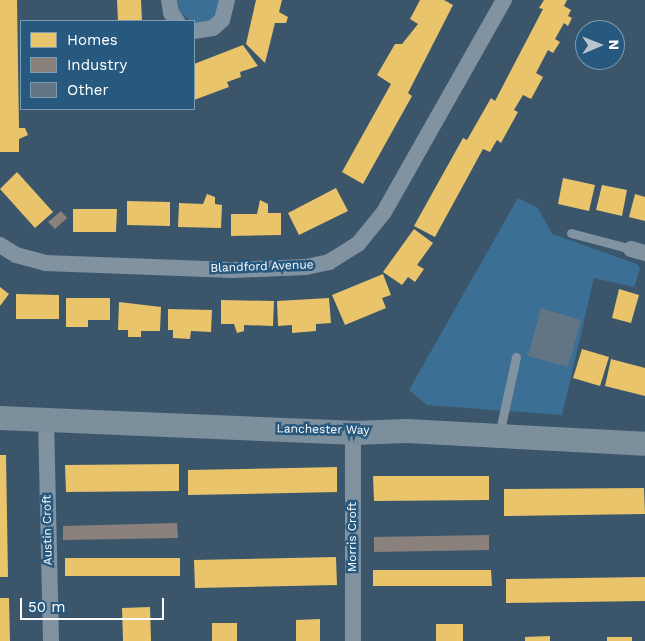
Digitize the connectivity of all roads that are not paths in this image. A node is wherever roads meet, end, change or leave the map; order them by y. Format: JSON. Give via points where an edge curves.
{"nodes":[{"id":1,"x":169,"y":0,"type":"edge"},
{"id":2,"x":226,"y":0,"type":"edge"},
{"id":3,"x":504,"y":0,"type":"edge"},
{"id":4,"x":176,"y":20,"type":"edge"},
{"id":5,"x":195,"y":30,"type":"edge"},
{"id":6,"x":571,"y":233,"type":"dead end"},
{"id":7,"x":0,"y":245,"type":"edge"},
{"id":8,"x":638,"y":251,"type":"edge"},
{"id":9,"x":516,"y":357,"type":"dead end"},
{"id":10,"x":0,"y":418,"type":"edge"},
{"id":11,"x":46,"y":420,"type":"junction"},
{"id":12,"x":352,"y":433,"type":"junction"},
{"id":13,"x":499,"y":435,"type":"junction"},
{"id":14,"x":645,"y":444,"type":"edge"},
{"id":15,"x":51,"y":641,"type":"edge"},
{"id":16,"x":353,"y":641,"type":"edge"}],
"edges":[{"from":1,"to":4,"type":"street","via":[[171,13]]},
{"from":2,"to":5,"type":"street","via":[[222,20],[213,28]]},
{"from":3,"to":7,"type":"street","name":"Blandford Avenue","via":[[384,212],[358,244],[329,262],[306,267],[233,270],[45,263],[16,255]]},
{"from":6,"to":8,"type":"lane"},
{"from":9,"to":13,"type":"lane"},
{"from":10,"to":11,"type":"street","name":"Lanchester Way"},
{"from":11,"to":12,"type":"street","name":"Lanchester Way"},
{"from":11,"to":15,"type":"street","name":"Austin Croft"},
{"from":12,"to":13,"type":"street","name":"Lanchester Way","via":[[408,431]]},
{"from":12,"to":16,"type":"street","name":"Morris Croft"},
{"from":13,"to":14,"type":"street","name":"Lanchester Way"}]}
